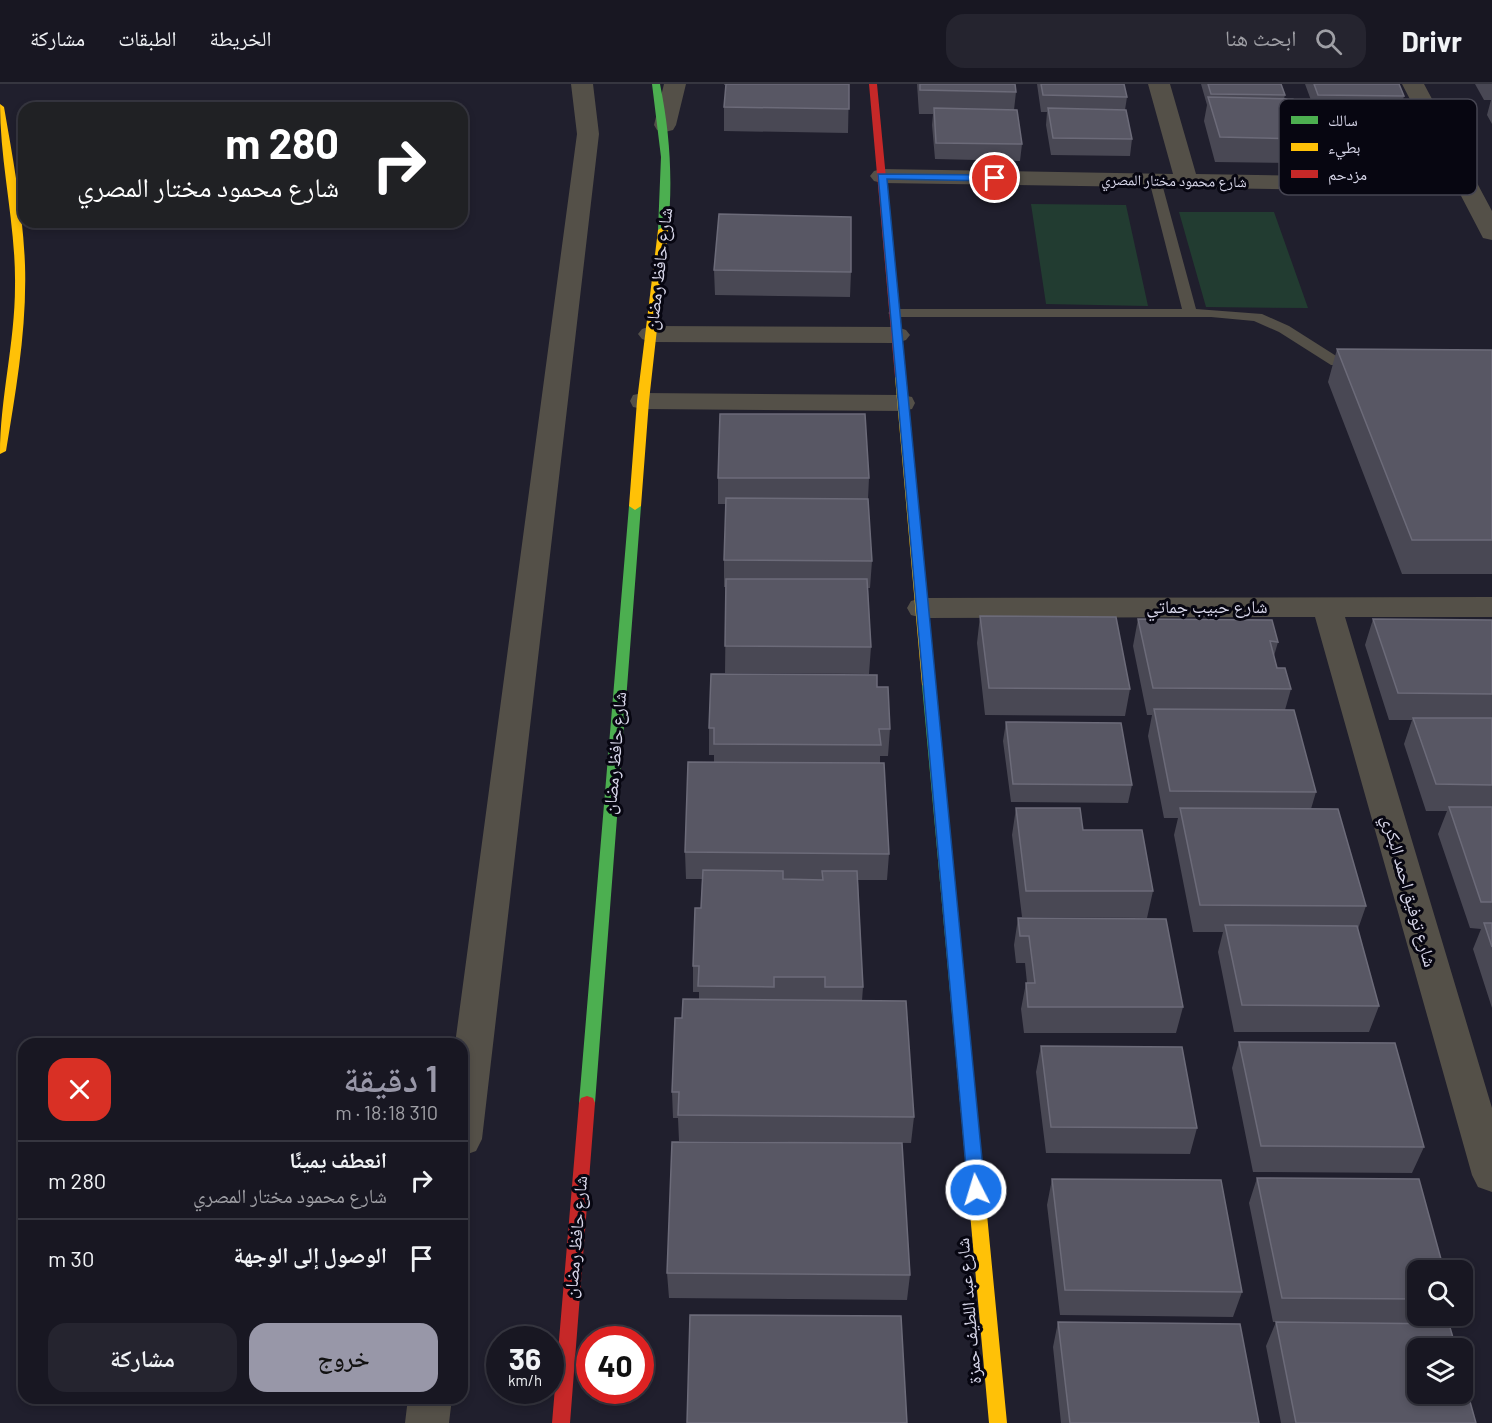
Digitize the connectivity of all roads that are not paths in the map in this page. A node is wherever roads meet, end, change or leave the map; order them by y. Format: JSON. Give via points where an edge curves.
{"nodes":[{"id":1,"x":582,"y":84,"type":"edge"},
{"id":2,"x":656,"y":84,"type":"edge"},
{"id":3,"x":675,"y":84,"type":"edge"},
{"id":4,"x":873,"y":84,"type":"edge"},
{"id":5,"x":1159,"y":84,"type":"edge"},
{"id":6,"x":1413,"y":84,"type":"edge"},
{"id":7,"x":1421,"y":99,"type":"edge"},
{"id":8,"x":0,"y":108,"type":"edge"},
{"id":9,"x":665,"y":125,"type":"junction"},
{"id":10,"x":882,"y":176,"type":"junction"},
{"id":11,"x":1155,"y":180,"type":"junction"},
{"id":12,"x":1187,"y":181,"type":"junction"},
{"id":13,"x":1279,"y":182,"type":"edge"},
{"id":14,"x":1471,"y":195,"type":"edge"},
{"id":15,"x":16,"y":213,"type":"junction"},
{"id":16,"x":1492,"y":233,"type":"edge"},
{"id":17,"x":4,"y":238,"type":"dead end"},
{"id":18,"x":1190,"y":313,"type":"junction"},
{"id":19,"x":896,"y":324,"type":"junction"},
{"id":20,"x":651,"y":334,"type":"junction"},
{"id":21,"x":1336,"y":362,"type":"dead end"},
{"id":22,"x":643,"y":401,"type":"junction"},
{"id":23,"x":902,"y":403,"type":"junction"},
{"id":24,"x":0,"y":451,"type":"edge"},
{"id":25,"x":1327,"y":607,"type":"junction"},
{"id":26,"x":1492,"y":607,"type":"edge"},
{"id":27,"x":922,"y":608,"type":"junction"},
{"id":28,"x":468,"y":1091,"type":"edge"},
{"id":29,"x":1492,"y":1175,"type":"edge"},
{"id":30,"x":429,"y":1404,"type":"edge"},
{"id":31,"x":427,"y":1423,"type":"edge"},
{"id":32,"x":561,"y":1423,"type":"edge"},
{"id":33,"x":998,"y":1423,"type":"edge"}],
"edges":[{"from":1,"to":28,"type":"street","via":[[587,110],[586,146]]},
{"from":2,"to":9,"type":"main road","name":"شارع حافظ رمضان"},
{"from":3,"to":9,"type":"street"},
{"from":4,"to":10,"type":"main road","name":"شارع عبد اللطيف حمزة"},
{"from":5,"to":12,"type":"street"},
{"from":6,"to":7,"type":"street"},
{"from":8,"to":15,"type":"main road"},
{"from":9,"to":20,"type":"main road","name":"شارع حافظ رمضان","via":[[668,189]]},
{"from":10,"to":11,"type":"street","name":"شارع محمود مختار المصري"},
{"from":10,"to":19,"type":"main road","name":"شارع عبد اللطيف حمزة"},
{"from":11,"to":12,"type":"street","name":"شارع محمود مختار المصري"},
{"from":11,"to":18,"type":"lane"},
{"from":12,"to":13,"type":"street","name":"شارع محمود مختار المصري"},
{"from":14,"to":16,"type":"street"},
{"from":15,"to":17,"type":"main road"},
{"from":15,"to":24,"type":"main road","via":[[18,331]]},
{"from":18,"to":19,"type":"lane"},
{"from":18,"to":21,"type":"lane","via":[[1257,317],[1284,328]]},
{"from":19,"to":20,"type":"street"},
{"from":19,"to":23,"type":"main road","name":"شارع عبد اللطيف حمزة"},
{"from":20,"to":22,"type":"main road","name":"شارع حافظ رمضان"},
{"from":22,"to":23,"type":"street"},
{"from":22,"to":32,"type":"main road","name":"شارع حافظ رمضان"},
{"from":23,"to":27,"type":"main road","name":"شارع عبد اللطيف حمزة"},
{"from":25,"to":26,"type":"street","name":"شارع حبيب جماتي"},
{"from":25,"to":27,"type":"street","name":"شارع حبيب جماتي"},
{"from":25,"to":29,"type":"street","name":"شارع توفيق احمد البكري"},
{"from":27,"to":33,"type":"main road","name":"شارع عبد اللطيف حمزة"},
{"from":30,"to":31,"type":"street"}]}
